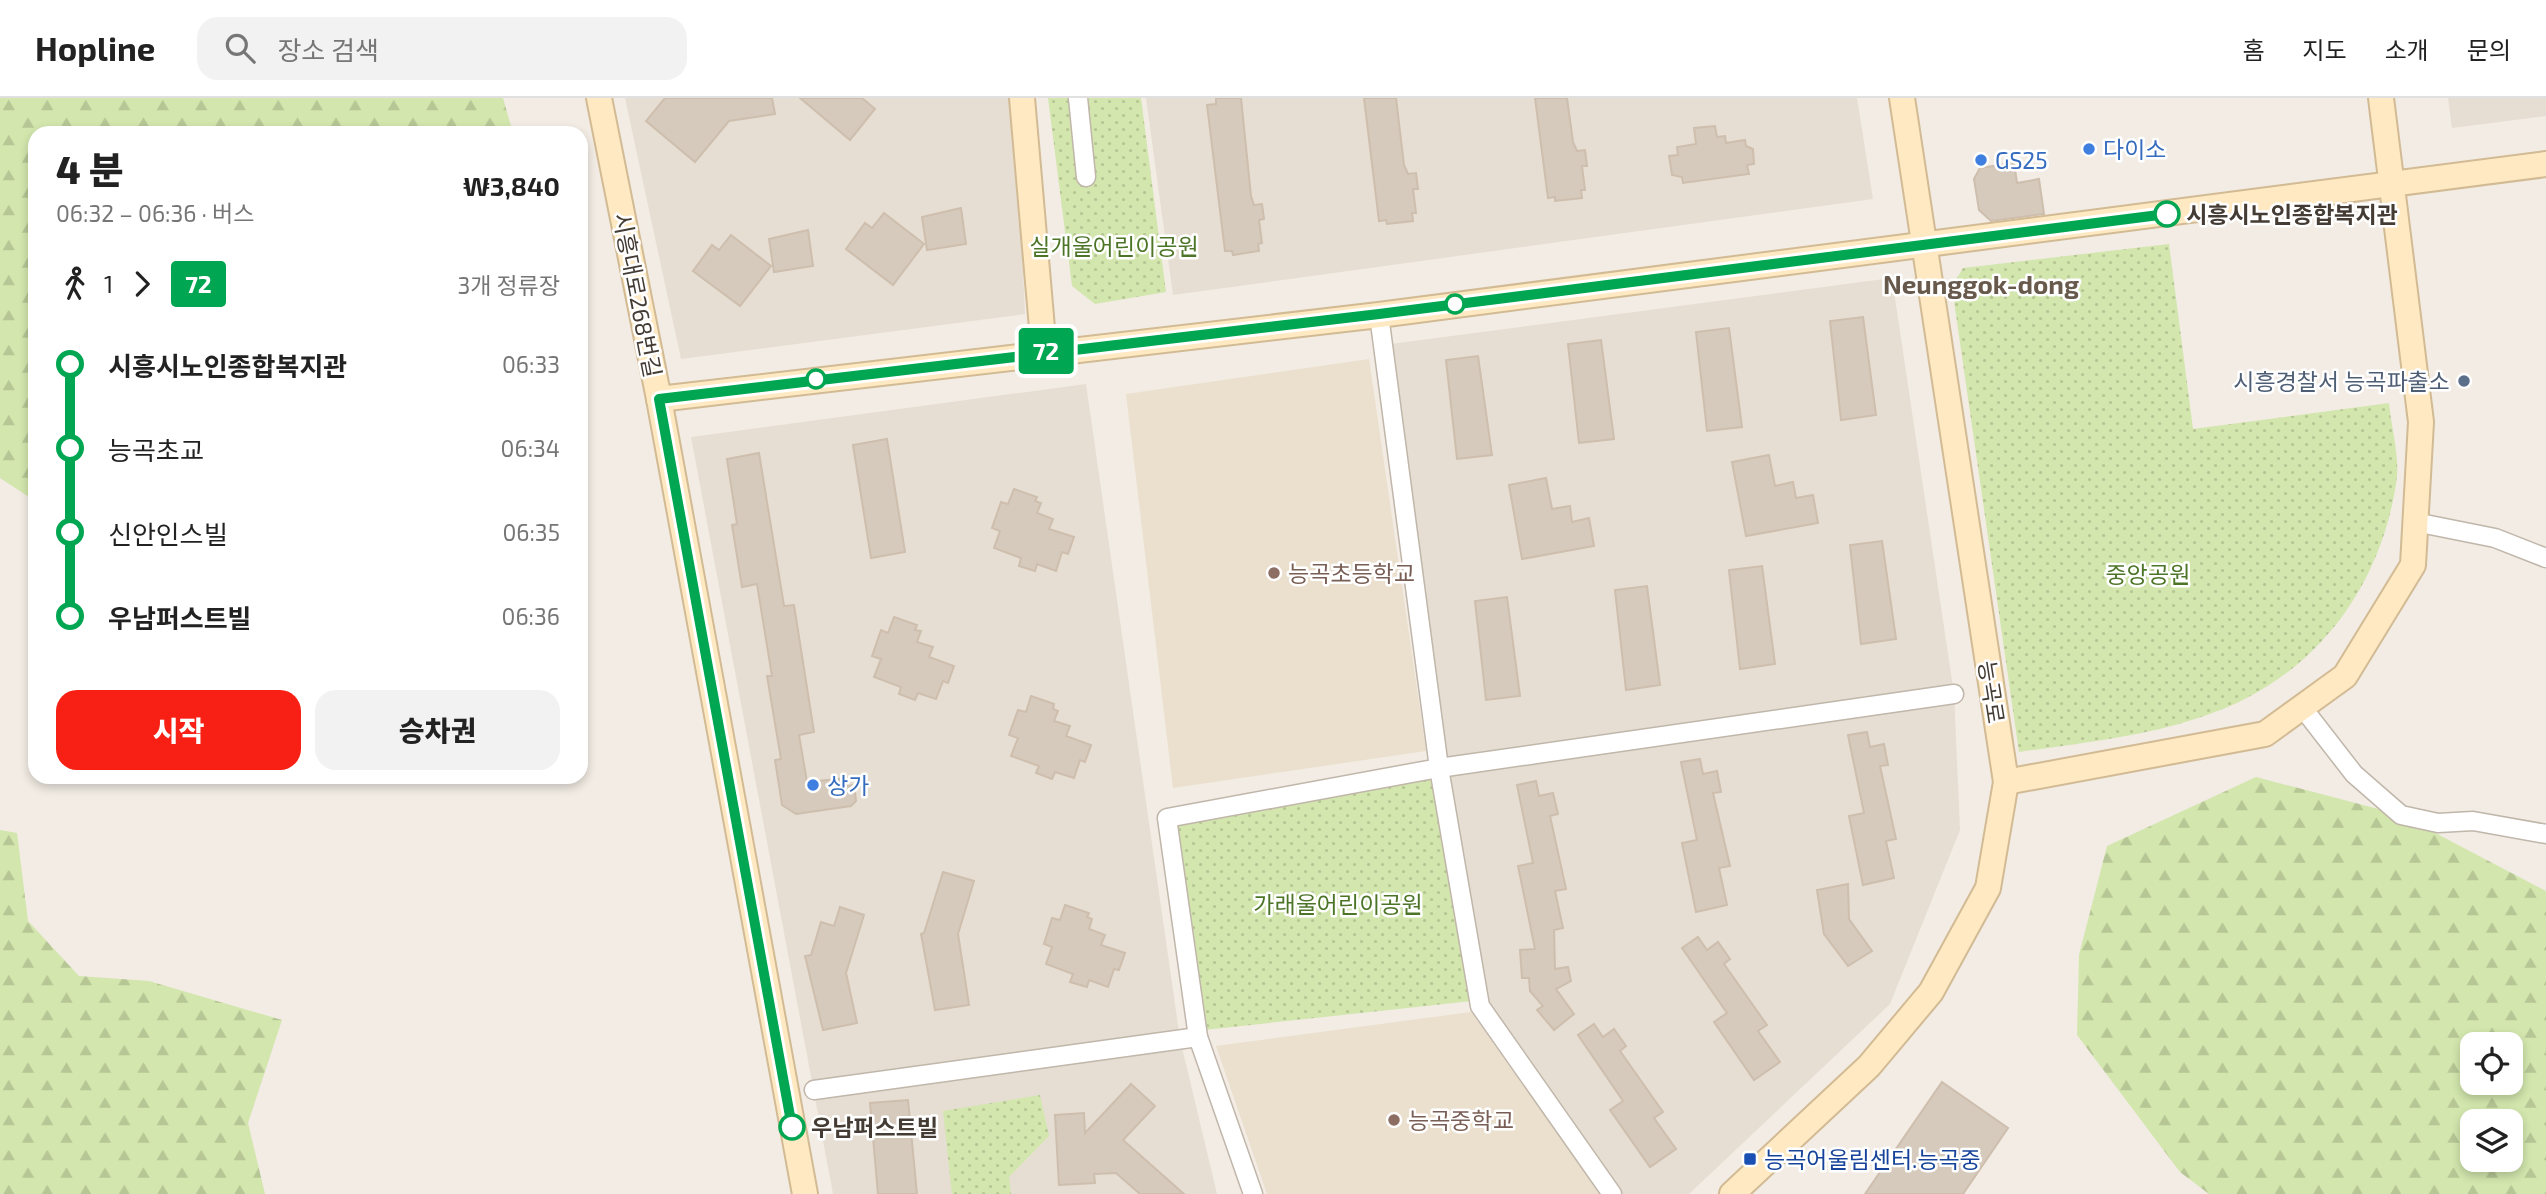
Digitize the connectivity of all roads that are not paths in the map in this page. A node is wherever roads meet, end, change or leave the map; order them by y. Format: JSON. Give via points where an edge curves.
{"nodes":[{"id":1,"x":599,"y":98,"type":"edge"},
{"id":2,"x":1022,"y":98,"type":"edge"},
{"id":3,"x":1078,"y":98,"type":"edge"},
{"id":4,"x":1902,"y":98,"type":"edge"},
{"id":5,"x":2381,"y":98,"type":"edge"},
{"id":6,"x":2546,"y":164,"type":"edge"},
{"id":7,"x":1086,"y":177,"type":"dead end"},
{"id":8,"x":2392,"y":184,"type":"junction"},
{"id":9,"x":1922,"y":246,"type":"junction"},
{"id":10,"x":1379,"y":314,"type":"junction"},
{"id":11,"x":1044,"y":351,"type":"junction"},
{"id":12,"x":659,"y":399,"type":"junction"},
{"id":13,"x":2415,"y":522,"type":"junction"},
{"id":14,"x":2546,"y":558,"type":"edge"},
{"id":15,"x":1954,"y":694,"type":"dead end"},
{"id":16,"x":2302,"y":707,"type":"junction"},
{"id":17,"x":1440,"y":768,"type":"junction"},
{"id":18,"x":2006,"y":782,"type":"junction"},
{"id":19,"x":2546,"y":834,"type":"edge"},
{"id":20,"x":1198,"y":1037,"type":"junction"},
{"id":21,"x":814,"y":1090,"type":"dead end"},
{"id":22,"x":805,"y":1194,"type":"edge"},
{"id":23,"x":1252,"y":1194,"type":"edge"},
{"id":24,"x":1612,"y":1194,"type":"edge"},
{"id":25,"x":1732,"y":1194,"type":"edge"}],
"edges":[{"from":1,"to":12,"type":"street","name":"시흥대로268번길"},
{"from":2,"to":11,"type":"street"},
{"from":3,"to":7,"type":"street"},
{"from":4,"to":9,"type":"street","name":"능곡로"},
{"from":5,"to":8,"type":"street"},
{"from":6,"to":8,"type":"street"},
{"from":8,"to":9,"type":"street"},
{"from":8,"to":13,"type":"street","via":[[2421,422]]},
{"from":9,"to":10,"type":"street"},
{"from":9,"to":18,"type":"street","name":"능곡로"},
{"from":10,"to":11,"type":"street"},
{"from":10,"to":17,"type":"street"},
{"from":11,"to":12,"type":"street"},
{"from":12,"to":22,"type":"street","name":"시흥대로268번길"},
{"from":13,"to":14,"type":"street","via":[[2495,538]]},
{"from":13,"to":16,"type":"street","via":[[2413,565],[2345,676]]},
{"from":15,"to":17,"type":"street"},
{"from":16,"to":18,"type":"street","via":[[2265,734]]},
{"from":16,"to":19,"type":"street","via":[[2354,774],[2401,815]]},
{"from":17,"to":20,"type":"street","via":[[1167,818]]},
{"from":17,"to":24,"type":"street","via":[[1480,1006]]},
{"from":18,"to":25,"type":"street","name":"능곡로","via":[[1988,888],[1931,992],[1869,1066]]},
{"from":20,"to":21,"type":"street"},
{"from":20,"to":23,"type":"street"}]}
